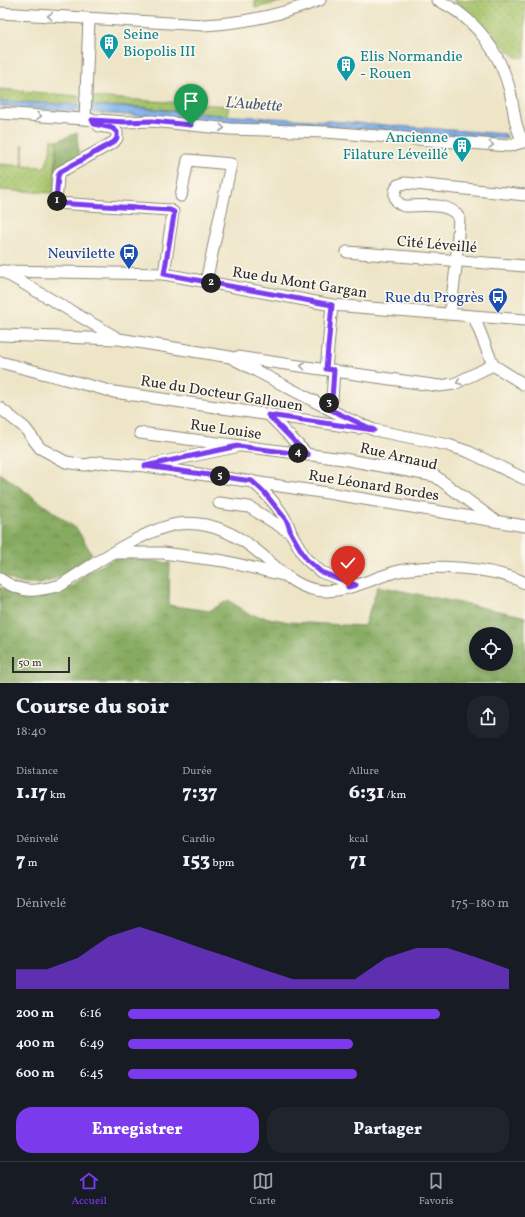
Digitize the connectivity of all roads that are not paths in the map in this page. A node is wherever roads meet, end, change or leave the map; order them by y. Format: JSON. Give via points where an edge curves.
{"nodes":[{"id":1,"x":320,"y":0,"type":"edge"},
{"id":2,"x":437,"y":0,"type":"edge"},
{"id":3,"x":0,"y":13,"type":"edge"},
{"id":4,"x":89,"y":18,"type":"junction"},
{"id":5,"x":0,"y":113,"type":"edge"},
{"id":6,"x":87,"y":114,"type":"junction"},
{"id":7,"x":524,"y":143,"type":"edge"},
{"id":8,"x":525,"y":195,"type":"edge"},
{"id":9,"x":181,"y":196,"type":"dead end"},
{"id":10,"x":347,"y":252,"type":"dead end"},
{"id":11,"x":455,"y":260,"type":"junction"},
{"id":12,"x":525,"y":266,"type":"edge"},
{"id":13,"x":1,"y":271,"type":"edge"},
{"id":14,"x":164,"y":274,"type":"junction"},
{"id":15,"x":206,"y":282,"type":"junction"},
{"id":16,"x":332,"y":305,"type":"junction"},
{"id":17,"x":450,"y":314,"type":"junction"},
{"id":18,"x":474,"y":316,"type":"junction"},
{"id":19,"x":525,"y":320,"type":"edge"},
{"id":20,"x":0,"y":335,"type":"edge"},
{"id":21,"x":119,"y":339,"type":"junction"},
{"id":22,"x":230,"y":356,"type":"junction"},
{"id":23,"x":0,"y":362,"type":"edge"},
{"id":24,"x":494,"y":365,"type":"junction"},
{"id":25,"x":330,"y":370,"type":"junction"},
{"id":26,"x":525,"y":385,"type":"edge"},
{"id":27,"x":0,"y":408,"type":"edge"},
{"id":28,"x":327,"y":408,"type":"junction"},
{"id":29,"x":268,"y":415,"type":"junction"},
{"id":30,"x":374,"y":430,"type":"junction"},
{"id":31,"x":140,"y":433,"type":"dead end"},
{"id":32,"x":238,"y":446,"type":"junction"},
{"id":33,"x":308,"y":455,"type":"junction"},
{"id":34,"x":145,"y":466,"type":"junction"},
{"id":35,"x":525,"y":479,"type":"edge"},
{"id":36,"x":252,"y":481,"type":"junction"},
{"id":37,"x":219,"y":503,"type":"dead end"},
{"id":38,"x":495,"y":520,"type":"junction"},
{"id":39,"x":525,"y":526,"type":"edge"},
{"id":40,"x":291,"y":533,"type":"junction"},
{"id":41,"x":114,"y":553,"type":"junction"},
{"id":42,"x":286,"y":576,"type":"junction"},
{"id":43,"x":0,"y":579,"type":"edge"},
{"id":44,"x":525,"y":583,"type":"edge"},
{"id":45,"x":356,"y":585,"type":"junction"}],
"edges":[{"from":1,"to":4,"type":"street","via":[[269,16],[224,24]]},
{"from":2,"to":7,"type":"street","via":[[469,20],[492,47],[506,78],[517,132]]},
{"from":4,"to":3,"type":"street","one_way":true},
{"from":4,"to":6,"type":"street"},
{"from":5,"to":6,"type":"street","one_way":true},
{"from":6,"to":7,"type":"street","one_way":true,"via":[[125,122],[152,121],[230,129],[325,132],[509,146]]},
{"from":6,"to":14,"type":"street","via":[[94,124],[112,128],[117,132],[117,138],[60,172],[56,203],[174,212]]},
{"from":8,"to":11,"type":"street","via":[[405,183],[398,185],[394,198],[398,204],[443,207],[451,209],[456,214],[459,218]]},
{"from":9,"to":15,"type":"street","via":[[188,160],[231,164]]},
{"from":10,"to":11,"type":"street","name":"Cité Léveillé"},
{"from":11,"to":12,"type":"street","name":"Cité Léveillé"},
{"from":11,"to":17,"type":"street"},
{"from":13,"to":14,"type":"street","name":"Rue du Mont Gargan"},
{"from":13,"to":21,"type":"street"},
{"from":14,"to":15,"type":"street","name":"Rue du Mont Gargan"},
{"from":15,"to":16,"type":"street","name":"Rue du Mont Gargan"},
{"from":16,"to":17,"type":"street","name":"Rue du Mont Gargan"},
{"from":16,"to":25,"type":"street"},
{"from":17,"to":18,"type":"street","name":"Rue du Mont Gargan"},
{"from":18,"to":19,"type":"street","name":"Rue du Mont Gargan"},
{"from":18,"to":24,"type":"street"},
{"from":20,"to":21,"type":"street"},
{"from":21,"to":22,"type":"street"},
{"from":25,"to":22,"type":"street","one_way":true},
{"from":22,"to":28,"type":"street"},
{"from":23,"to":29,"type":"street","name":"Rue du Docteur Gallouen","via":[[114,392]]},
{"from":24,"to":25,"type":"street","one_way":true,"via":[[454,384],[439,386]]},
{"from":24,"to":26,"type":"street"},
{"from":25,"to":28,"type":"street","via":[[332,399]]},
{"from":27,"to":34,"type":"street","name":"Rue Léonard Bordes","via":[[24,428],[40,448],[66,462],[85,465],[101,462]]},
{"from":28,"to":30,"type":"street"},
{"from":29,"to":30,"type":"street","name":"Rue du Docteur Gallouen"},
{"from":29,"to":33,"type":"street"},
{"from":30,"to":35,"type":"street","via":[[448,445],[469,452]]},
{"from":31,"to":32,"type":"street","name":"Rue Louise"},
{"from":32,"to":33,"type":"street","name":"Rue Louise"},
{"from":32,"to":34,"type":"street"},
{"from":33,"to":38,"type":"street","name":"Rue Arnaud","via":[[435,476]]},
{"from":34,"to":36,"type":"street","name":"Rue Léonard Bordes"},
{"from":36,"to":38,"type":"street","name":"Rue Léonard Bordes"},
{"from":36,"to":40,"type":"street","via":[[287,521]]},
{"from":37,"to":40,"type":"street","via":[[249,507]]},
{"from":38,"to":39,"type":"street","name":"Rue Léonard Bordes"},
{"from":40,"to":45,"type":"street","via":[[306,559],[321,572]]},
{"from":41,"to":42,"type":"street","via":[[168,554],[224,562]]},
{"from":41,"to":42,"type":"street","via":[[152,531],[192,523],[214,527],[241,539]]},
{"from":41,"to":43,"type":"street","via":[[61,585],[31,591],[12,587]]},
{"from":42,"to":45,"type":"street","via":[[301,585],[317,590],[336,590]]},
{"from":44,"to":45,"type":"street","via":[[510,575],[496,572],[414,568]]}]}
